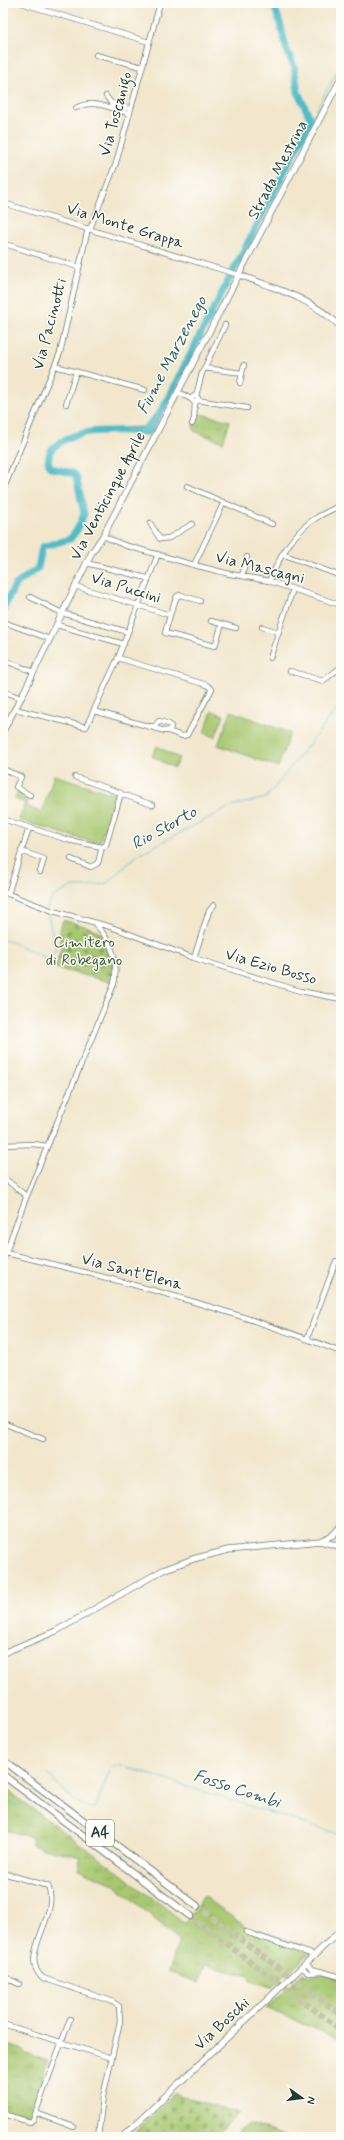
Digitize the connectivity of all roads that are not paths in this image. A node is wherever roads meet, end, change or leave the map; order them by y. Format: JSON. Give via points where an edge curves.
{"nodes":[{"id":1,"x":21,"y":3,"type":"edge"},
{"id":2,"x":160,"y":3,"type":"edge"},
{"id":3,"x":149,"y":42,"type":"junction"},
{"id":4,"x":96,"y":55,"type":"dead end"},
{"id":5,"x":142,"y":67,"type":"junction"},
{"id":6,"x":341,"y":78,"type":"edge"},
{"id":7,"x":106,"y":96,"type":"dead end"},
{"id":8,"x":76,"y":108,"type":"dead end"},
{"id":9,"x":131,"y":108,"type":"junction"},
{"id":10,"x":130,"y":114,"type":"junction"},
{"id":11,"x":3,"y":203,"type":"edge"},
{"id":12,"x":89,"y":229,"type":"junction"},
{"id":13,"x":8,"y":245,"type":"dead end"},
{"id":14,"x":78,"y":267,"type":"junction"},
{"id":15,"x":236,"y":274,"type":"junction"},
{"id":16,"x":225,"y":324,"type":"dead end"},
{"id":17,"x":340,"y":324,"type":"edge"},
{"id":18,"x":244,"y":365,"type":"dead end"},
{"id":19,"x":55,"y":366,"type":"junction"},
{"id":20,"x":204,"y":368,"type":"junction"},
{"id":21,"x":76,"y":372,"type":"junction"},
{"id":22,"x":242,"y":373,"type":"junction"},
{"id":23,"x":240,"y":384,"type":"dead end"},
{"id":24,"x":145,"y":390,"type":"dead end"},
{"id":25,"x":178,"y":392,"type":"junction"},
{"id":26,"x":195,"y":399,"type":"junction"},
{"id":27,"x":66,"y":404,"type":"dead end"},
{"id":28,"x":247,"y":408,"type":"dead end"},
{"id":29,"x":192,"y":424,"type":"dead end"},
{"id":30,"x":187,"y":486,"type":"dead end"},
{"id":31,"x":3,"y":488,"type":"edge"},
{"id":32,"x":224,"y":502,"type":"junction"},
{"id":33,"x":341,"y":505,"type":"edge"},
{"id":34,"x":150,"y":523,"type":"dead end"},
{"id":35,"x":192,"y":524,"type":"dead end"},
{"id":36,"x":272,"y":524,"type":"dead end"},
{"id":37,"x":103,"y":536,"type":"junction"},
{"id":38,"x":158,"y":554,"type":"junction"},
{"id":39,"x":282,"y":554,"type":"junction"},
{"id":40,"x":246,"y":557,"type":"dead end"},
{"id":41,"x":86,"y":563,"type":"junction"},
{"id":42,"x":194,"y":565,"type":"junction"},
{"id":43,"x":242,"y":576,"type":"junction"},
{"id":44,"x":341,"y":576,"type":"edge"},
{"id":45,"x":147,"y":578,"type":"junction"},
{"id":46,"x":269,"y":581,"type":"junction"},
{"id":47,"x":75,"y":586,"type":"junction"},
{"id":48,"x":293,"y":589,"type":"junction"},
{"id":49,"x":30,"y":597,"type":"dead end"},
{"id":50,"x":200,"y":601,"type":"dead end"},
{"id":51,"x":139,"y":605,"type":"junction"},
{"id":52,"x":341,"y":605,"type":"edge"},
{"id":53,"x":62,"y":613,"type":"junction"},
{"id":54,"x":170,"y":615,"type":"junction"},
{"id":55,"x":211,"y":621,"type":"dead end"},
{"id":56,"x":6,"y":623,"type":"dead end"},
{"id":57,"x":222,"y":624,"type":"junction"},
{"id":58,"x":56,"y":625,"type":"junction"},
{"id":59,"x":262,"y":627,"type":"dead end"},
{"id":60,"x":236,"y":628,"type":"dead end"},
{"id":61,"x":128,"y":632,"type":"junction"},
{"id":62,"x":278,"y":632,"type":"junction"},
{"id":63,"x":50,"y":639,"type":"junction"},
{"id":64,"x":124,"y":644,"type":"junction"},
{"id":65,"x":118,"y":658,"type":"junction"},
{"id":66,"x":270,"y":658,"type":"dead end"},
{"id":67,"x":3,"y":660,"type":"edge"},
{"id":68,"x":341,"y":667,"type":"edge"},
{"id":69,"x":290,"y":671,"type":"dead end"},
{"id":70,"x":34,"y":672,"type":"junction"},
{"id":71,"x":3,"y":691,"type":"edge"},
{"id":72,"x":21,"y":698,"type":"junction"},
{"id":73,"x":15,"y":709,"type":"junction"},
{"id":74,"x":94,"y":711,"type":"junction"},
{"id":75,"x":151,"y":726,"type":"junction"},
{"id":76,"x":3,"y":731,"type":"edge"},
{"id":77,"x":168,"y":731,"type":"junction"},
{"id":78,"x":3,"y":769,"type":"edge"},
{"id":79,"x":75,"y":777,"type":"dead end"},
{"id":80,"x":30,"y":794,"type":"dead end"},
{"id":81,"x":121,"y":794,"type":"junction"},
{"id":82,"x":153,"y":805,"type":"dead end"},
{"id":83,"x":3,"y":819,"type":"edge"},
{"id":84,"x":30,"y":828,"type":"junction"},
{"id":85,"x":102,"y":847,"type":"junction"},
{"id":86,"x":21,"y":851,"type":"junction"},
{"id":87,"x":71,"y":859,"type":"dead end"},
{"id":88,"x":40,"y":872,"type":"dead end"},
{"id":89,"x":6,"y":893,"type":"edge"},
{"id":90,"x":214,"y":905,"type":"dead end"},
{"id":91,"x":95,"y":924,"type":"junction"},
{"id":92,"x":194,"y":958,"type":"junction"},
{"id":93,"x":341,"y":999,"type":"edge"},
{"id":94,"x":3,"y":1145,"type":"edge"},
{"id":95,"x":47,"y":1146,"type":"junction"},
{"id":96,"x":3,"y":1177,"type":"edge"},
{"id":97,"x":26,"y":1196,"type":"junction"},
{"id":98,"x":6,"y":1254,"type":"junction"},
{"id":99,"x":3,"y":1260,"type":"edge"},
{"id":100,"x":336,"y":1261,"type":"dead end"},
{"id":101,"x":307,"y":1339,"type":"junction"},
{"id":102,"x":341,"y":1352,"type":"edge"},
{"id":103,"x":3,"y":1423,"type":"edge"},
{"id":104,"x":43,"y":1439,"type":"dead end"},
{"id":105,"x":339,"y":1528,"type":"edge"},
{"id":106,"x":320,"y":1541,"type":"junction"},
{"id":107,"x":340,"y":1546,"type":"edge"},
{"id":108,"x":3,"y":1653,"type":"edge"},
{"id":109,"x":3,"y":1760,"type":"edge"},
{"id":110,"x":3,"y":1775,"type":"edge"},
{"id":111,"x":3,"y":1873,"type":"edge"},
{"id":112,"x":197,"y":1906,"type":"tunnel mouth"},
{"id":113,"x":190,"y":1916,"type":"tunnel mouth"},
{"id":114,"x":341,"y":1930,"type":"edge"},
{"id":115,"x":246,"y":1932,"type":"dead end"},
{"id":116,"x":314,"y":1956,"type":"junction"},
{"id":117,"x":304,"y":1966,"type":"junction"},
{"id":118,"x":3,"y":1976,"type":"edge"},
{"id":119,"x":341,"y":1977,"type":"edge"},
{"id":120,"x":19,"y":1984,"type":"dead end"},
{"id":121,"x":70,"y":2019,"type":"dead end"},
{"id":122,"x":3,"y":2024,"type":"edge"},
{"id":123,"x":61,"y":2042,"type":"junction"},
{"id":124,"x":112,"y":2058,"type":"junction"},
{"id":125,"x":36,"y":2113,"type":"junction"},
{"id":126,"x":3,"y":2114,"type":"edge"},
{"id":127,"x":74,"y":2127,"type":"dead end"},
{"id":128,"x":98,"y":2137,"type":"edge"},
{"id":129,"x":122,"y":2137,"type":"edge"}],
"edges":[{"from":1,"to":3,"type":"street"},
{"from":2,"to":3,"type":"street","name":"Via Toscanigo"},
{"from":3,"to":5,"type":"street","name":"Via Toscanigo"},
{"from":4,"to":5,"type":"street"},
{"from":5,"to":9,"type":"street","name":"Via Toscanigo"},
{"from":6,"to":15,"type":"main road","name":"Strada Mestrina"},
{"from":7,"to":9,"type":"street","via":[[111,103]]},
{"from":8,"to":10,"type":"street","via":[[90,103]]},
{"from":9,"to":10,"type":"street","name":"Via Toscanigo"},
{"from":10,"to":12,"type":"street","name":"Via Toscanigo","via":[[116,163]]},
{"from":11,"to":12,"type":"street","name":"Via Monte Grappa"},
{"from":12,"to":14,"type":"street","name":"Via Pacinotti"},
{"from":12,"to":15,"type":"street","name":"Via Monte Grappa"},
{"from":13,"to":14,"type":"street"},
{"from":14,"to":19,"type":"street","name":"Via Pacinotti"},
{"from":15,"to":17,"type":"main road","via":[[298,297]]},
{"from":15,"to":25,"type":"main road","name":"Via Venticinque Aprile"},
{"from":16,"to":20,"type":"street"},
{"from":18,"to":22,"type":"street"},
{"from":19,"to":21,"type":"street"},
{"from":19,"to":31,"type":"street","name":"Via Pacinotti"},
{"from":20,"to":22,"type":"street"},
{"from":20,"to":26,"type":"street"},
{"from":21,"to":24,"type":"street"},
{"from":21,"to":27,"type":"street"},
{"from":22,"to":23,"type":"street"},
{"from":25,"to":26,"type":"street"},
{"from":25,"to":37,"type":"main road","name":"Via Venticinque Aprile"},
{"from":26,"to":28,"type":"street"},
{"from":26,"to":29,"type":"street"},
{"from":30,"to":32,"type":"street"},
{"from":32,"to":36,"type":"street"},
{"from":32,"to":42,"type":"street","name":"Via Mascagni"},
{"from":33,"to":39,"type":"street","via":[[315,518],[304,527]]},
{"from":34,"to":35,"type":"street","via":[[160,539],[169,538]]},
{"from":37,"to":38,"type":"street","name":"Via Mascagni"},
{"from":37,"to":41,"type":"main road","name":"Via Venticinque Aprile"},
{"from":38,"to":42,"type":"street","name":"Via Mascagni"},
{"from":38,"to":45,"type":"street"},
{"from":39,"to":44,"type":"street"},
{"from":39,"to":46,"type":"street"},
{"from":40,"to":43,"type":"street"},
{"from":41,"to":45,"type":"street"},
{"from":41,"to":47,"type":"main road","name":"Via Venticinque Aprile"},
{"from":42,"to":43,"type":"street","name":"Via Mascagni"},
{"from":43,"to":46,"type":"street","name":"Via Mascagni"},
{"from":45,"to":51,"type":"street"},
{"from":46,"to":48,"type":"street","name":"Via Mascagni"},
{"from":47,"to":51,"type":"street","name":"Via Puccini"},
{"from":47,"to":53,"type":"main road","name":"Via Venticinque Aprile"},
{"from":48,"to":52,"type":"street","name":"Via Mascagni"},
{"from":48,"to":62,"type":"street"},
{"from":49,"to":53,"type":"street"},
{"from":50,"to":54,"type":"street","via":[[177,596]]},
{"from":51,"to":54,"type":"street","name":"Via Puccini"},
{"from":51,"to":61,"type":"street"},
{"from":53,"to":58,"type":"main road","name":"Via Venticinque Aprile"},
{"from":53,"to":61,"type":"street"},
{"from":54,"to":57,"type":"street","name":"Via Puccini","via":[[165,633],[215,646]]},
{"from":55,"to":57,"type":"street"},
{"from":56,"to":63,"type":"street"},
{"from":57,"to":60,"type":"street"},
{"from":58,"to":63,"type":"main road","name":"Via Venticinque Aprile"},
{"from":58,"to":64,"type":"street"},
{"from":59,"to":62,"type":"street"},
{"from":61,"to":64,"type":"street"},
{"from":62,"to":66,"type":"street"},
{"from":63,"to":70,"type":"main road","name":"Via Venticinque Aprile"},
{"from":64,"to":65,"type":"street"},
{"from":65,"to":74,"type":"street"},
{"from":65,"to":77,"type":"street","via":[[210,687],[211,691],[187,735],[182,736]]},
{"from":67,"to":70,"type":"street"},
{"from":68,"to":69,"type":"street","via":[[323,682]]},
{"from":70,"to":72,"type":"main road","name":"Via Venticinque Aprile"},
{"from":71,"to":72,"type":"street"},
{"from":72,"to":73,"type":"main road","name":"Via Venticinque Aprile"},
{"from":73,"to":74,"type":"street","via":[[86,727]]},
{"from":73,"to":76,"type":"main road","name":"Via Venticinque Aprile"},
{"from":74,"to":75,"type":"street"},
{"from":75,"to":77,"type":"street"},
{"from":75,"to":77,"type":"street","via":[[159,722],[169,724],[171,726]]},
{"from":78,"to":80,"type":"street","via":[[21,777],[16,787]]},
{"from":79,"to":81,"type":"street"},
{"from":81,"to":82,"type":"street"},
{"from":81,"to":85,"type":"street","via":[[106,845]]},
{"from":83,"to":84,"type":"street"},
{"from":84,"to":85,"type":"street"},
{"from":84,"to":86,"type":"street"},
{"from":85,"to":87,"type":"street","via":[[98,862],[91,867]]},
{"from":86,"to":88,"type":"street","via":[[44,859]]},
{"from":86,"to":89,"type":"street"},
{"from":89,"to":91,"type":"street","name":"Via Ezio Bosso"},
{"from":90,"to":92,"type":"street","via":[[208,911]]},
{"from":91,"to":92,"type":"street","name":"Via Ezio Bosso","via":[[111,927]]},
{"from":91,"to":95,"type":"street","via":[[103,932],[115,954],[117,972]]},
{"from":92,"to":93,"type":"street","name":"Via Ezio Bosso","via":[[294,990]]},
{"from":94,"to":95,"type":"street"},
{"from":95,"to":97,"type":"street"},
{"from":96,"to":97,"type":"street"},
{"from":97,"to":98,"type":"street"},
{"from":98,"to":99,"type":"street"},
{"from":98,"to":101,"type":"street","name":"Via Sant'Elena","via":[[114,1279],[250,1319]]},
{"from":100,"to":101,"type":"street"},
{"from":101,"to":102,"type":"street","name":"Via Sant'Elena"},
{"from":103,"to":104,"type":"street"},
{"from":105,"to":106,"type":"main road","via":[[330,1537]]},
{"from":105,"to":107,"type":"main road","via":[[336,1539]]},
{"from":106,"to":107,"type":"main road"},
{"from":106,"to":108,"type":"main road","via":[[228,1550],[193,1559],[164,1570],[56,1631]]},
{"from":109,"to":112,"type":"highway","number":"A4"},
{"from":110,"to":113,"type":"highway","number":"A4"},
{"from":111,"to":124,"type":"street","via":[[48,1886],[50,1891],[46,1921],[34,1955],[37,1973],[43,1978],[119,2006],[120,2021]]},
{"from":114,"to":116,"type":"main road","name":"Via Boschi"},
{"from":115,"to":116,"type":"street"},
{"from":116,"to":117,"type":"main road","name":"Via Boschi"},
{"from":117,"to":119,"type":"street"},
{"from":117,"to":129,"type":"main road","name":"Via Boschi"},
{"from":118,"to":120,"type":"street"},
{"from":121,"to":123,"type":"street"},
{"from":122,"to":123,"type":"street"},
{"from":123,"to":124,"type":"street"},
{"from":123,"to":125,"type":"street"},
{"from":124,"to":128,"type":"street","via":[[102,2097]]},
{"from":125,"to":126,"type":"street","via":[[33,2120],[28,2122]]},
{"from":125,"to":127,"type":"street"}]}
